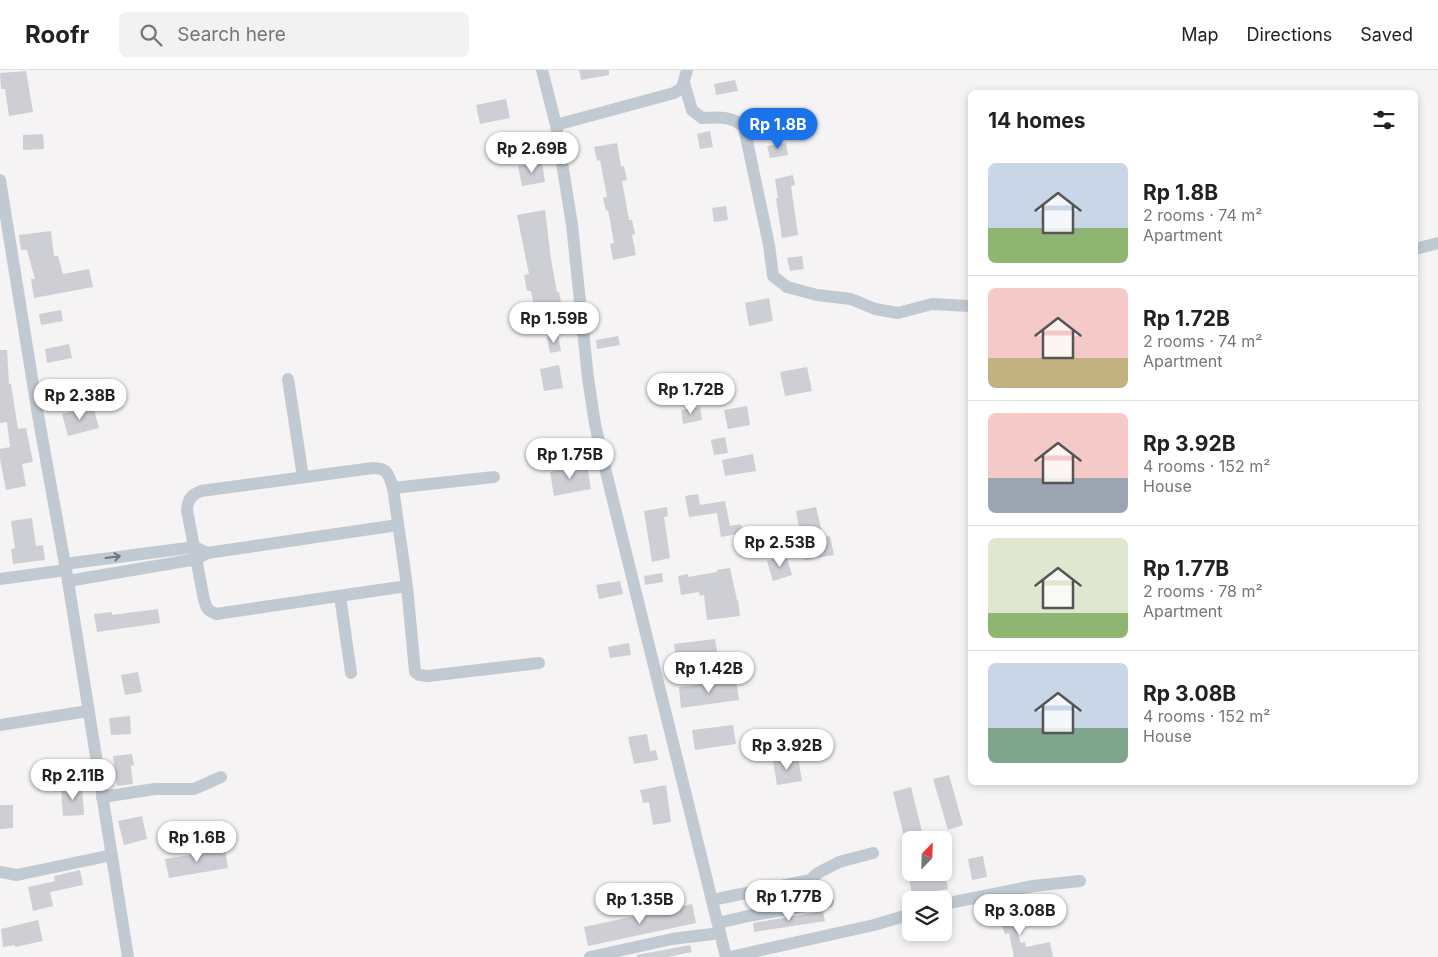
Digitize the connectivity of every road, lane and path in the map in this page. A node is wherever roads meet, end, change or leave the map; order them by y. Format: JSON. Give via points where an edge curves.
{"nodes":[{"id":1,"x":542,"y":70,"type":"edge"},
{"id":2,"x":688,"y":70,"type":"edge"},
{"id":3,"x":684,"y":83,"type":"junction"},
{"id":4,"x":556,"y":125,"type":"junction"},
{"id":5,"x":0,"y":180,"type":"edge"},
{"id":6,"x":1438,"y":243,"type":"edge"},
{"id":7,"x":1418,"y":248,"type":"edge"},
{"id":8,"x":968,"y":306,"type":"edge"},
{"id":9,"x":288,"y":379,"type":"dead end"},
{"id":10,"x":303,"y":477,"type":"junction"},
{"id":11,"x":494,"y":477,"type":"dead end"},
{"id":12,"x":393,"y":488,"type":"junction"},
{"id":13,"x":398,"y":525,"type":"junction"},
{"id":14,"x":200,"y":553,"type":"junction"},
{"id":15,"x":66,"y":571,"type":"junction"},
{"id":16,"x":0,"y":579,"type":"edge"},
{"id":17,"x":407,"y":586,"type":"junction"},
{"id":18,"x":340,"y":596,"type":"junction"},
{"id":19,"x":539,"y":663,"type":"dead end"},
{"id":20,"x":351,"y":672,"type":"dead end"},
{"id":21,"x":88,"y":711,"type":"junction"},
{"id":22,"x":0,"y":725,"type":"edge"},
{"id":23,"x":221,"y":777,"type":"dead end"},
{"id":24,"x":102,"y":797,"type":"junction"},
{"id":25,"x":873,"y":853,"type":"dead end"},
{"id":26,"x":112,"y":855,"type":"junction"},
{"id":27,"x":0,"y":872,"type":"edge"},
{"id":28,"x":1080,"y":881,"type":"dead end"},
{"id":29,"x":712,"y":900,"type":"junction"},
{"id":30,"x":828,"y":902,"type":"dead end"},
{"id":31,"x":952,"y":902,"type":"edge"},
{"id":32,"x":902,"y":917,"type":"edge"},
{"id":33,"x":719,"y":928,"type":"junction"},
{"id":34,"x":128,"y":957,"type":"edge"},
{"id":35,"x":590,"y":957,"type":"edge"},
{"id":36,"x":726,"y":957,"type":"edge"},
{"id":37,"x":730,"y":957,"type":"edge"}],
"edges":[{"from":1,"to":4,"type":"street"},
{"from":2,"to":3,"type":"street"},
{"from":3,"to":4,"type":"street","via":[[674,93]]},
{"from":3,"to":8,"type":"street","via":[[692,110],[702,118],[736,120],[744,127],[774,276],[786,287],[851,299],[875,309],[898,313],[932,304]]},
{"from":4,"to":29,"type":"street","via":[[572,225],[595,424]]},
{"from":5,"to":15,"type":"street"},
{"from":6,"to":7,"type":"street"},
{"from":9,"to":10,"type":"street"},
{"from":10,"to":12,"type":"street","via":[[381,468],[388,472]]},
{"from":10,"to":14,"type":"street","via":[[201,490],[192,495],[187,510]]},
{"from":11,"to":12,"type":"street"},
{"from":12,"to":13,"type":"street"},
{"from":13,"to":14,"type":"street"},
{"from":13,"to":17,"type":"street"},
{"from":14,"to":15,"type":"street"},
{"from":14,"to":18,"type":"street","via":[[204,600],[207,608],[216,614]]},
{"from":15,"to":16,"type":"street"},
{"from":15,"to":21,"type":"street"},
{"from":17,"to":18,"type":"street"},
{"from":17,"to":19,"type":"street","via":[[414,669],[419,675]]},
{"from":18,"to":20,"type":"street"},
{"from":21,"to":22,"type":"street"},
{"from":21,"to":24,"type":"street"},
{"from":23,"to":24,"type":"street","via":[[194,789],[155,789]]},
{"from":24,"to":26,"type":"street"},
{"from":25,"to":29,"type":"street","via":[[839,862],[810,880]]},
{"from":26,"to":27,"type":"street","via":[[17,875]]},
{"from":26,"to":34,"type":"street"},
{"from":28,"to":31,"type":"street","via":[[1033,886]]},
{"from":29,"to":33,"type":"street"},
{"from":30,"to":33,"type":"street","via":[[748,916]]},
{"from":32,"to":37,"type":"street"},
{"from":33,"to":35,"type":"street"},
{"from":33,"to":36,"type":"street"}]}
